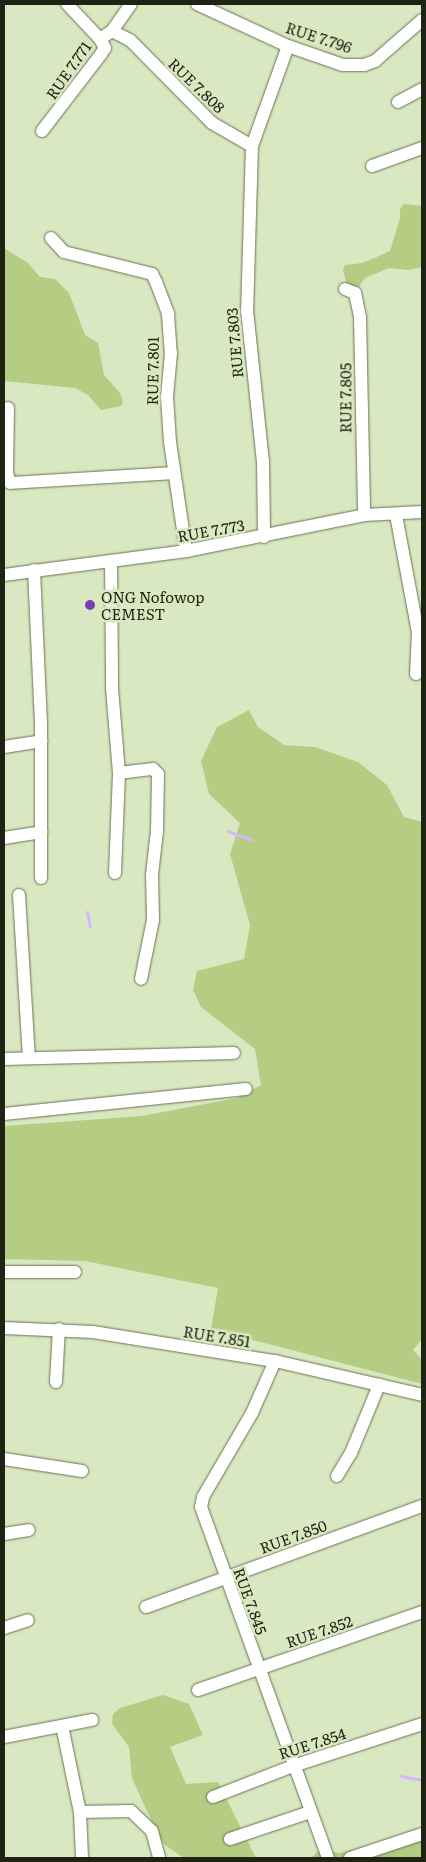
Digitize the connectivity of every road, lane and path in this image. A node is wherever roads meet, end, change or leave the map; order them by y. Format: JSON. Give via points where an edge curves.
{"nodes":[{"id":1,"x":66,"y":4,"type":"edge"},
{"id":2,"x":131,"y":4,"type":"edge"},
{"id":3,"x":197,"y":4,"type":"edge"},
{"id":4,"x":422,"y":20,"type":"edge"},
{"id":5,"x":112,"y":31,"type":"junction"},
{"id":6,"x":100,"y":39,"type":"junction"},
{"id":7,"x":288,"y":46,"type":"junction"},
{"id":8,"x":422,"y":89,"type":"edge"},
{"id":9,"x":398,"y":102,"type":"dead end"},
{"id":10,"x":42,"y":132,"type":"dead end"},
{"id":11,"x":252,"y":146,"type":"junction"},
{"id":12,"x":422,"y":148,"type":"edge"},
{"id":13,"x":372,"y":166,"type":"dead end"},
{"id":14,"x":51,"y":238,"type":"dead end"},
{"id":15,"x":345,"y":289,"type":"dead end"},
{"id":16,"x":8,"y":408,"type":"dead end"},
{"id":17,"x":173,"y":474,"type":"junction"},
{"id":18,"x":422,"y":512,"type":"edge"},
{"id":19,"x":364,"y":515,"type":"junction"},
{"id":20,"x":396,"y":515,"type":"junction"},
{"id":21,"x":264,"y":537,"type":"junction"},
{"id":22,"x":186,"y":551,"type":"junction"},
{"id":23,"x":111,"y":562,"type":"junction"},
{"id":24,"x":34,"y":570,"type":"junction"},
{"id":25,"x":4,"y":575,"type":"edge"},
{"id":26,"x":416,"y":674,"type":"dead end"},
{"id":27,"x":42,"y":741,"type":"junction"},
{"id":28,"x":4,"y":747,"type":"edge"},
{"id":29,"x":119,"y":773,"type":"junction"},
{"id":30,"x":42,"y":832,"type":"junction"},
{"id":31,"x":4,"y":838,"type":"edge"},
{"id":32,"x":115,"y":873,"type":"dead end"},
{"id":33,"x":41,"y":878,"type":"dead end"},
{"id":34,"x":18,"y":895,"type":"dead end"},
{"id":35,"x":140,"y":979,"type":"dead end"},
{"id":36,"x":234,"y":1053,"type":"dead end"},
{"id":37,"x":30,"y":1058,"type":"junction"},
{"id":38,"x":4,"y":1059,"type":"edge"},
{"id":39,"x":246,"y":1089,"type":"dead end"},
{"id":40,"x":4,"y":1114,"type":"edge"},
{"id":41,"x":4,"y":1272,"type":"edge"},
{"id":42,"x":75,"y":1272,"type":"dead end"},
{"id":43,"x":4,"y":1328,"type":"edge"},
{"id":44,"x":59,"y":1329,"type":"junction"},
{"id":45,"x":275,"y":1361,"type":"junction"},
{"id":46,"x":56,"y":1382,"type":"dead end"},
{"id":47,"x":379,"y":1385,"type":"junction"},
{"id":48,"x":422,"y":1395,"type":"edge"},
{"id":49,"x":4,"y":1458,"type":"edge"},
{"id":50,"x":82,"y":1471,"type":"dead end"},
{"id":51,"x":337,"y":1476,"type":"dead end"},
{"id":52,"x":422,"y":1506,"type":"edge"},
{"id":53,"x":29,"y":1530,"type":"dead end"},
{"id":54,"x":4,"y":1534,"type":"edge"},
{"id":55,"x":225,"y":1578,"type":"junction"},
{"id":56,"x":146,"y":1607,"type":"dead end"},
{"id":57,"x":422,"y":1612,"type":"edge"},
{"id":58,"x":28,"y":1620,"type":"dead end"},
{"id":59,"x":4,"y":1628,"type":"edge"},
{"id":60,"x":258,"y":1669,"type":"junction"},
{"id":61,"x":198,"y":1690,"type":"dead end"},
{"id":62,"x":92,"y":1720,"type":"dead end"},
{"id":63,"x":422,"y":1724,"type":"edge"},
{"id":64,"x":62,"y":1726,"type":"junction"},
{"id":65,"x":4,"y":1737,"type":"edge"},
{"id":66,"x":292,"y":1766,"type":"junction"},
{"id":67,"x":213,"y":1797,"type":"dead end"},
{"id":68,"x":80,"y":1812,"type":"junction"},
{"id":69,"x":310,"y":1812,"type":"junction"},
{"id":70,"x":422,"y":1834,"type":"edge"},
{"id":71,"x":230,"y":1839,"type":"dead end"},
{"id":72,"x":82,"y":1858,"type":"edge"},
{"id":73,"x":160,"y":1858,"type":"edge"},
{"id":74,"x":328,"y":1858,"type":"edge"},
{"id":75,"x":350,"y":1858,"type":"edge"}],
"edges":[{"from":1,"to":6,"type":"street"},
{"from":2,"to":5,"type":"street","name":"RUE 7.771"},
{"from":3,"to":7,"type":"street","name":"RUE 7.796"},
{"from":4,"to":7,"type":"street","name":"RUE 7.796","via":[[375,61],[364,65],[343,65]]},
{"from":5,"to":6,"type":"street","name":"RUE 7.771"},
{"from":5,"to":11,"type":"street","name":"RUE 7.808","via":[[130,40],[212,122]]},
{"from":6,"to":10,"type":"street","name":"RUE 7.771","via":[[105,48]]},
{"from":7,"to":11,"type":"street"},
{"from":8,"to":9,"type":"street"},
{"from":11,"to":21,"type":"street","name":"RUE 7.803","via":[[247,310],[263,461]]},
{"from":12,"to":13,"type":"street"},
{"from":14,"to":17,"type":"street","name":"RUE 7.801","via":[[64,252],[152,274],[169,324],[171,353],[167,397]]},
{"from":15,"to":19,"type":"street","name":"RUE 7.805","via":[[355,293],[360,317]]},
{"from":16,"to":17,"type":"street","via":[[7,473],[10,482]]},
{"from":17,"to":22,"type":"street","name":"RUE 7.801"},
{"from":18,"to":20,"type":"street","name":"RUE 7.773"},
{"from":19,"to":20,"type":"street","name":"RUE 7.773"},
{"from":19,"to":21,"type":"street","name":"RUE 7.773"},
{"from":20,"to":26,"type":"street","via":[[418,632]]},
{"from":21,"to":22,"type":"street","name":"RUE 7.773"},
{"from":22,"to":23,"type":"street","name":"RUE 7.773"},
{"from":23,"to":24,"type":"street","name":"RUE 7.773"},
{"from":23,"to":29,"type":"street","via":[[112,688]]},
{"from":24,"to":25,"type":"street","name":"RUE 7.773"},
{"from":24,"to":27,"type":"street"},
{"from":27,"to":28,"type":"street"},
{"from":27,"to":30,"type":"street"},
{"from":29,"to":32,"type":"street"},
{"from":29,"to":35,"type":"street","via":[[153,768],[158,774],[152,875],[153,920]]},
{"from":30,"to":31,"type":"street"},
{"from":30,"to":33,"type":"street"},
{"from":34,"to":37,"type":"street"},
{"from":36,"to":37,"type":"street"},
{"from":37,"to":38,"type":"street"},
{"from":39,"to":40,"type":"street"},
{"from":41,"to":42,"type":"street"},
{"from":43,"to":44,"type":"street","name":"RUE 7.851"},
{"from":44,"to":45,"type":"street","name":"RUE 7.851"},
{"from":44,"to":46,"type":"street"},
{"from":45,"to":47,"type":"street","name":"RUE 7.851"},
{"from":45,"to":55,"type":"street","name":"RUE 7.845","via":[[252,1413],[203,1497],[203,1515]]},
{"from":47,"to":48,"type":"street","name":"RUE 7.851"},
{"from":47,"to":51,"type":"street","via":[[351,1453]]},
{"from":49,"to":50,"type":"street"},
{"from":52,"to":55,"type":"street","name":"RUE 7.850"},
{"from":53,"to":54,"type":"street"},
{"from":55,"to":56,"type":"street","name":"RUE 7.850"},
{"from":55,"to":60,"type":"street","name":"RUE 7.845"},
{"from":57,"to":60,"type":"street","name":"RUE 7.852"},
{"from":58,"to":59,"type":"street"},
{"from":60,"to":61,"type":"street","name":"RUE 7.852"},
{"from":60,"to":66,"type":"street","name":"RUE 7.845"},
{"from":62,"to":64,"type":"street"},
{"from":63,"to":66,"type":"street","name":"RUE 7.854"},
{"from":64,"to":65,"type":"street"},
{"from":64,"to":68,"type":"street"},
{"from":66,"to":67,"type":"street","name":"RUE 7.854"},
{"from":66,"to":69,"type":"street","name":"RUE 7.845"},
{"from":68,"to":72,"type":"street"},
{"from":68,"to":73,"type":"street","via":[[131,1811],[152,1831]]},
{"from":69,"to":71,"type":"street"},
{"from":69,"to":74,"type":"street","name":"RUE 7.845"},
{"from":70,"to":75,"type":"street"}]}
